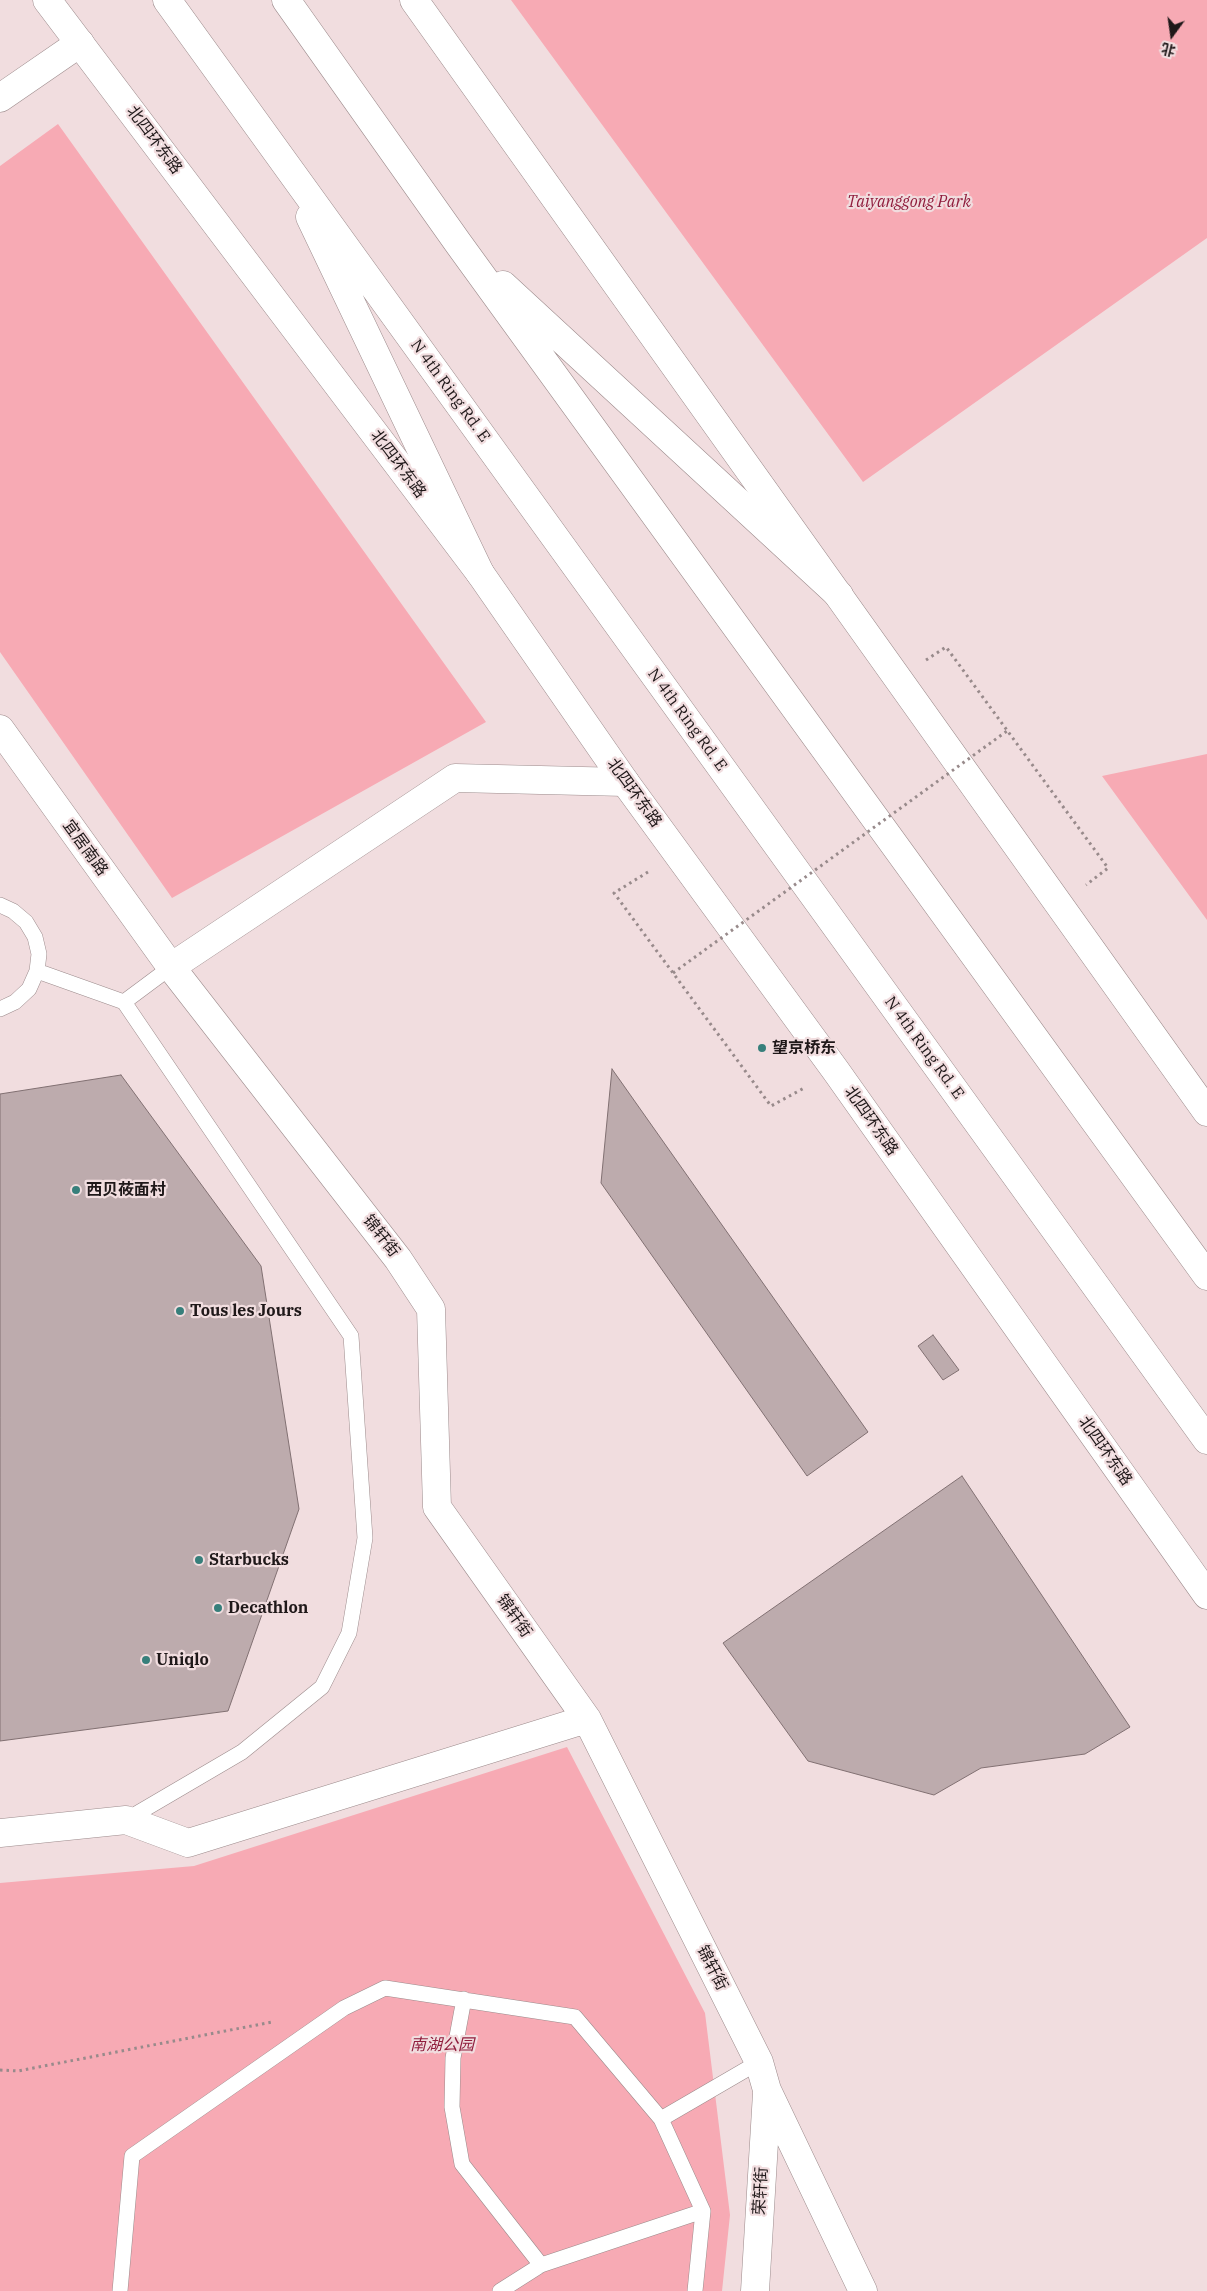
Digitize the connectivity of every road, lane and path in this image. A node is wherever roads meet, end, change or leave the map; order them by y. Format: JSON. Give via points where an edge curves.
{"nodes":[{"id":1,"x":47,"y":0,"type":"edge"},
{"id":2,"x":167,"y":0,"type":"edge"},
{"id":3,"x":286,"y":0,"type":"edge"},
{"id":4,"x":414,"y":0,"type":"edge"},
{"id":5,"x":80,"y":43,"type":"junction"},
{"id":6,"x":0,"y":98,"type":"edge"},
{"id":7,"x":279,"y":153,"type":"junction"},
{"id":8,"x":458,"y":243,"type":"junction"},
{"id":9,"x":480,"y":573,"type":"junction"},
{"id":10,"x":839,"y":595,"type":"junction"},
{"id":11,"x":946,"y":647,"type":"dead end"},
{"id":12,"x":0,"y":729,"type":"edge"},
{"id":13,"x":1007,"y":731,"type":"junction"},
{"id":14,"x":625,"y":782,"type":"junction"},
{"id":15,"x":677,"y":853,"type":"junction"},
{"id":16,"x":1108,"y":868,"type":"dead end"},
{"id":17,"x":0,"y":905,"type":"edge"},
{"id":18,"x":171,"y":967,"type":"junction"},
{"id":19,"x":37,"y":971,"type":"junction"},
{"id":20,"x":673,"y":973,"type":"junction"},
{"id":21,"x":124,"y":1002,"type":"junction"},
{"id":22,"x":0,"y":1010,"type":"edge"},
{"id":23,"x":771,"y":1106,"type":"dead end"},
{"id":24,"x":1207,"y":1112,"type":"edge"},
{"id":25,"x":1207,"y":1276,"type":"edge"},
{"id":26,"x":1207,"y":1440,"type":"edge"},
{"id":27,"x":1207,"y":1595,"type":"edge"},
{"id":28,"x":587,"y":1719,"type":"junction"},
{"id":29,"x":126,"y":1820,"type":"junction"},
{"id":30,"x":0,"y":1833,"type":"edge"},
{"id":31,"x":464,"y":1999,"type":"junction"},
{"id":32,"x":278,"y":2021,"type":"dead end"},
{"id":33,"x":759,"y":2062,"type":"junction"},
{"id":34,"x":0,"y":2070,"type":"edge"},
{"id":35,"x":767,"y":2090,"type":"junction"},
{"id":36,"x":661,"y":2120,"type":"junction"},
{"id":37,"x":703,"y":2210,"type":"junction"},
{"id":38,"x":541,"y":2265,"type":"junction"},
{"id":39,"x":120,"y":2291,"type":"edge"},
{"id":40,"x":500,"y":2291,"type":"edge"},
{"id":41,"x":695,"y":2291,"type":"edge"},
{"id":42,"x":755,"y":2291,"type":"edge"},
{"id":43,"x":863,"y":2291,"type":"edge"}],
"edges":[{"from":1,"to":5,"type":"main road","name":"北四环东路"},
{"from":2,"to":7,"type":"main road","name":"N 4th Ring Rd. E"},
{"from":3,"to":8,"type":"main road"},
{"from":4,"to":10,"type":"main road"},
{"from":5,"to":6,"type":"main road"},
{"from":5,"to":9,"type":"main road","name":"北四环东路"},
{"from":7,"to":9,"type":"main road"},
{"from":7,"to":26,"type":"main road","name":"N 4th Ring Rd. E"},
{"from":8,"to":10,"type":"main road"},
{"from":8,"to":25,"type":"main road"},
{"from":9,"to":14,"type":"main road","name":"北四环东路"},
{"from":10,"to":24,"type":"main road"},
{"from":11,"to":13,"type":"path"},
{"from":12,"to":18,"type":"main road","name":"宜居南路"},
{"from":13,"to":16,"type":"path"},
{"from":13,"to":20,"type":"path","bridge":true},
{"from":14,"to":15,"type":"main road","name":"北四环东路"},
{"from":14,"to":18,"type":"main road","via":[[454,778]]},
{"from":15,"to":20,"type":"path","via":[[614,893]]},
{"from":15,"to":27,"type":"main road","name":"北四环东路","via":[[836,1071]]},
{"from":17,"to":19,"type":"lane","via":[[26,922],[35,937]]},
{"from":18,"to":21,"type":"lane"},
{"from":18,"to":28,"type":"main road","name":"锦轩街","via":[[398,1259],[431,1309],[437,1507]]},
{"from":19,"to":21,"type":"lane"},
{"from":19,"to":22,"type":"lane","via":[[29,989]]},
{"from":20,"to":23,"type":"path"},
{"from":21,"to":29,"type":"lane","via":[[351,1336],[365,1538],[348,1633],[322,1687],[242,1752]]},
{"from":28,"to":29,"type":"main road","via":[[188,1843]]},
{"from":28,"to":33,"type":"main road","name":"锦轩街"},
{"from":29,"to":30,"type":"main road"},
{"from":31,"to":36,"type":"lane","via":[[575,2017]]},
{"from":31,"to":38,"type":"lane","via":[[453,2058],[452,2107],[462,2164]]},
{"from":31,"to":39,"type":"lane","via":[[385,1988],[344,2008],[132,2156]]},
{"from":32,"to":34,"type":"path","via":[[47,2066],[18,2071]]},
{"from":33,"to":35,"type":"main road","name":"锦轩街"},
{"from":33,"to":36,"type":"lane"},
{"from":35,"to":42,"type":"main road","name":"荣轩街"},
{"from":35,"to":43,"type":"main road","name":"锦轩街"},
{"from":36,"to":37,"type":"lane"},
{"from":37,"to":38,"type":"lane"},
{"from":37,"to":41,"type":"lane"},
{"from":38,"to":40,"type":"lane"}]}
